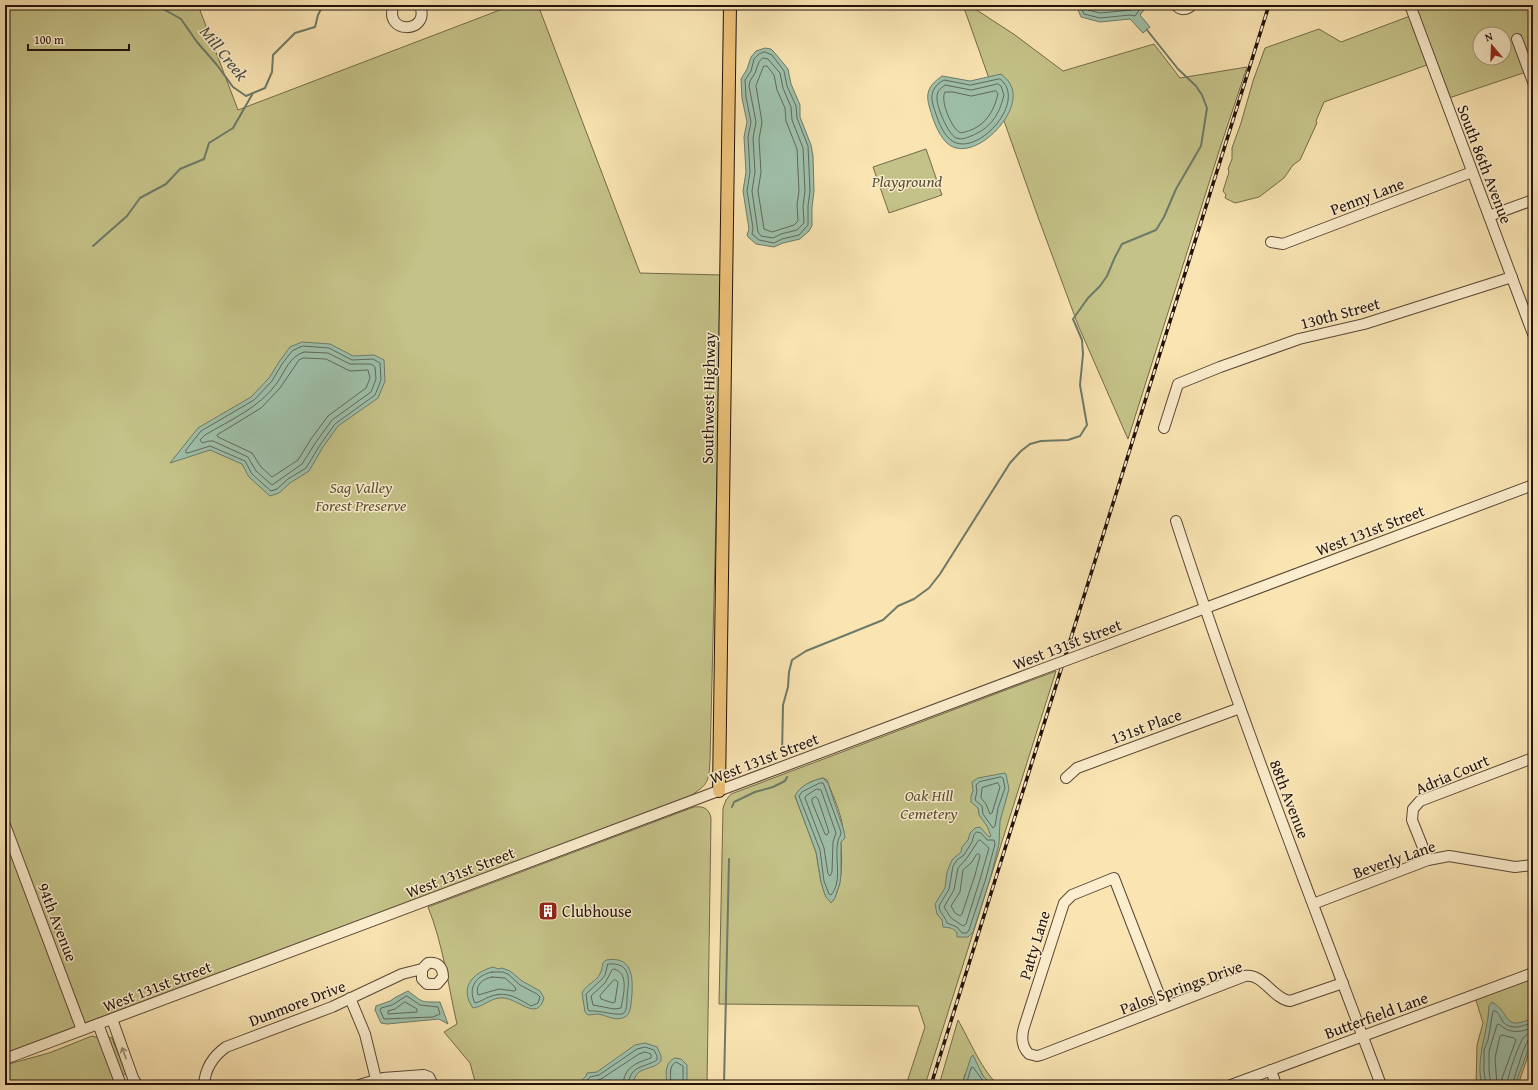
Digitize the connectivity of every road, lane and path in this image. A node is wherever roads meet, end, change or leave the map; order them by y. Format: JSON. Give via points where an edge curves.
{"nodes":[{"id":1,"x":394,"y":5,"type":"edge"},
{"id":2,"x":420,"y":5,"type":"edge"},
{"id":3,"x":730,"y":5,"type":"edge"},
{"id":4,"x":1176,"y":5,"type":"edge"},
{"id":5,"x":1192,"y":5,"type":"edge"},
{"id":6,"x":1410,"y":5,"type":"edge"},
{"id":7,"x":1517,"y":39,"type":"dead end"},
{"id":8,"x":1532,"y":79,"type":"edge"},
{"id":9,"x":1472,"y":172,"type":"junction"},
{"id":10,"x":1533,"y":200,"type":"edge"},
{"id":11,"x":1489,"y":216,"type":"junction"},
{"id":12,"x":1271,"y":242,"type":"dead end"},
{"id":13,"x":1512,"y":277,"type":"junction"},
{"id":14,"x":1533,"y":334,"type":"edge"},
{"id":15,"x":1164,"y":428,"type":"dead end"},
{"id":16,"x":1533,"y":485,"type":"edge"},
{"id":17,"x":1176,"y":521,"type":"dead end"},
{"id":18,"x":1204,"y":609,"type":"junction"},
{"id":19,"x":1240,"y":708,"type":"junction"},
{"id":20,"x":1533,"y":758,"type":"edge"},
{"id":21,"x":1066,"y":778,"type":"dead end"},
{"id":22,"x":719,"y":791,"type":"junction"},
{"id":23,"x":5,"y":825,"type":"edge"},
{"id":24,"x":1428,"y":860,"type":"junction"},
{"id":25,"x":1533,"y":865,"type":"edge"},
{"id":26,"x":1314,"y":904,"type":"junction"},
{"id":27,"x":422,"y":969,"type":"dead end"},
{"id":28,"x":1533,"y":973,"type":"edge"},
{"id":29,"x":1343,"y":983,"type":"junction"},
{"id":30,"x":350,"y":998,"type":"junction"},
{"id":31,"x":1164,"y":1007,"type":"junction"},
{"id":32,"x":112,"y":1019,"type":"junction"},
{"id":33,"x":98,"y":1024,"type":"junction"},
{"id":34,"x":82,"y":1030,"type":"junction"},
{"id":35,"x":1363,"y":1036,"type":"junction"},
{"id":36,"x":1026,"y":1051,"type":"joint"},
{"id":37,"x":5,"y":1059,"type":"edge"},
{"id":38,"x":1271,"y":1070,"type":"junction"},
{"id":39,"x":376,"y":1079,"type":"junction"},
{"id":40,"x":432,"y":1083,"type":"edge"},
{"id":41,"x":121,"y":1085,"type":"edge"},
{"id":42,"x":137,"y":1085,"type":"edge"},
{"id":43,"x":204,"y":1085,"type":"edge"},
{"id":44,"x":359,"y":1085,"type":"edge"},
{"id":45,"x":1230,"y":1085,"type":"edge"},
{"id":46,"x":1276,"y":1085,"type":"edge"},
{"id":47,"x":1381,"y":1085,"type":"edge"}],
"edges":[{"from":1,"to":2,"type":"street","via":[[394,20],[409,28],[420,21]]},
{"from":3,"to":22,"type":"main road","name":"Southwest Highway"},
{"from":4,"to":5,"type":"street","via":[[1180,9]]},
{"from":6,"to":9,"type":"street","name":"South 86th Avenue"},
{"from":7,"to":8,"type":"street"},
{"from":9,"to":11,"type":"street","name":"South 86th Avenue"},
{"from":9,"to":12,"type":"street","name":"Penny Lane","via":[[1283,244]]},
{"from":10,"to":11,"type":"street"},
{"from":11,"to":13,"type":"street","name":"South 86th Avenue"},
{"from":13,"to":14,"type":"street","name":"South 86th Avenue"},
{"from":13,"to":15,"type":"street","name":"130th Street","via":[[1364,324],[1299,339],[1178,384]]},
{"from":16,"to":18,"type":"street","name":"West 131st Street"},
{"from":17,"to":18,"type":"street","name":"88th Avenue"},
{"from":18,"to":19,"type":"street","name":"88th Avenue"},
{"from":18,"to":22,"type":"street","name":"West 131st Street","bridge":true},
{"from":19,"to":21,"type":"street","name":"131st Place","via":[[1077,768]]},
{"from":19,"to":26,"type":"street","name":"88th Avenue"},
{"from":20,"to":24,"type":"street","name":"Adria Court","via":[[1420,801],[1413,809],[1412,820]]},
{"from":22,"to":32,"type":"street","name":"West 131st Street"},
{"from":23,"to":34,"type":"street","name":"94th Avenue"},
{"from":24,"to":25,"type":"street","name":"Beverly Lane","via":[[1449,856],[1515,867]]},
{"from":24,"to":26,"type":"street","name":"Beverly Lane"},
{"from":26,"to":29,"type":"street","name":"88th Avenue"},
{"from":27,"to":30,"type":"street","name":"Dunmore Drive","via":[[402,974]]},
{"from":28,"to":35,"type":"street","name":"Butterfield Lane"},
{"from":29,"to":31,"type":"street","name":"Palos Springs Drive","via":[[1290,1000],[1281,998],[1258,979],[1249,976]]},
{"from":29,"to":35,"type":"street","name":"88th Avenue"},
{"from":30,"to":39,"type":"street","via":[[366,1034]]},
{"from":30,"to":43,"type":"street","name":"Dunmore Drive","via":[[226,1047],[218,1052],[209,1065]]},
{"from":31,"to":36,"type":"street","name":"Palos Springs Drive","via":[[1041,1054],[1032,1055]]},
{"from":31,"to":36,"type":"street","name":"Patty Lane","via":[[1114,878],[1072,895],[1064,903],[1022,1034]]},
{"from":32,"to":33,"type":"street","name":"West 131st Street"},
{"from":42,"to":32,"type":"street","one_way":true,"via":[[132,1078]]},
{"from":33,"to":34,"type":"street","name":"West 131st Street"},
{"from":33,"to":41,"type":"street"},
{"from":34,"to":37,"type":"street","name":"West 131st Street"},
{"from":35,"to":38,"type":"street","name":"Butterfield Lane"},
{"from":35,"to":47,"type":"street","name":"88th Avenue"},
{"from":38,"to":45,"type":"street","name":"Butterfield Lane"},
{"from":38,"to":46,"type":"street"},
{"from":39,"to":40,"type":"street","via":[[424,1075],[429,1077]]},
{"from":39,"to":44,"type":"street"}]}
